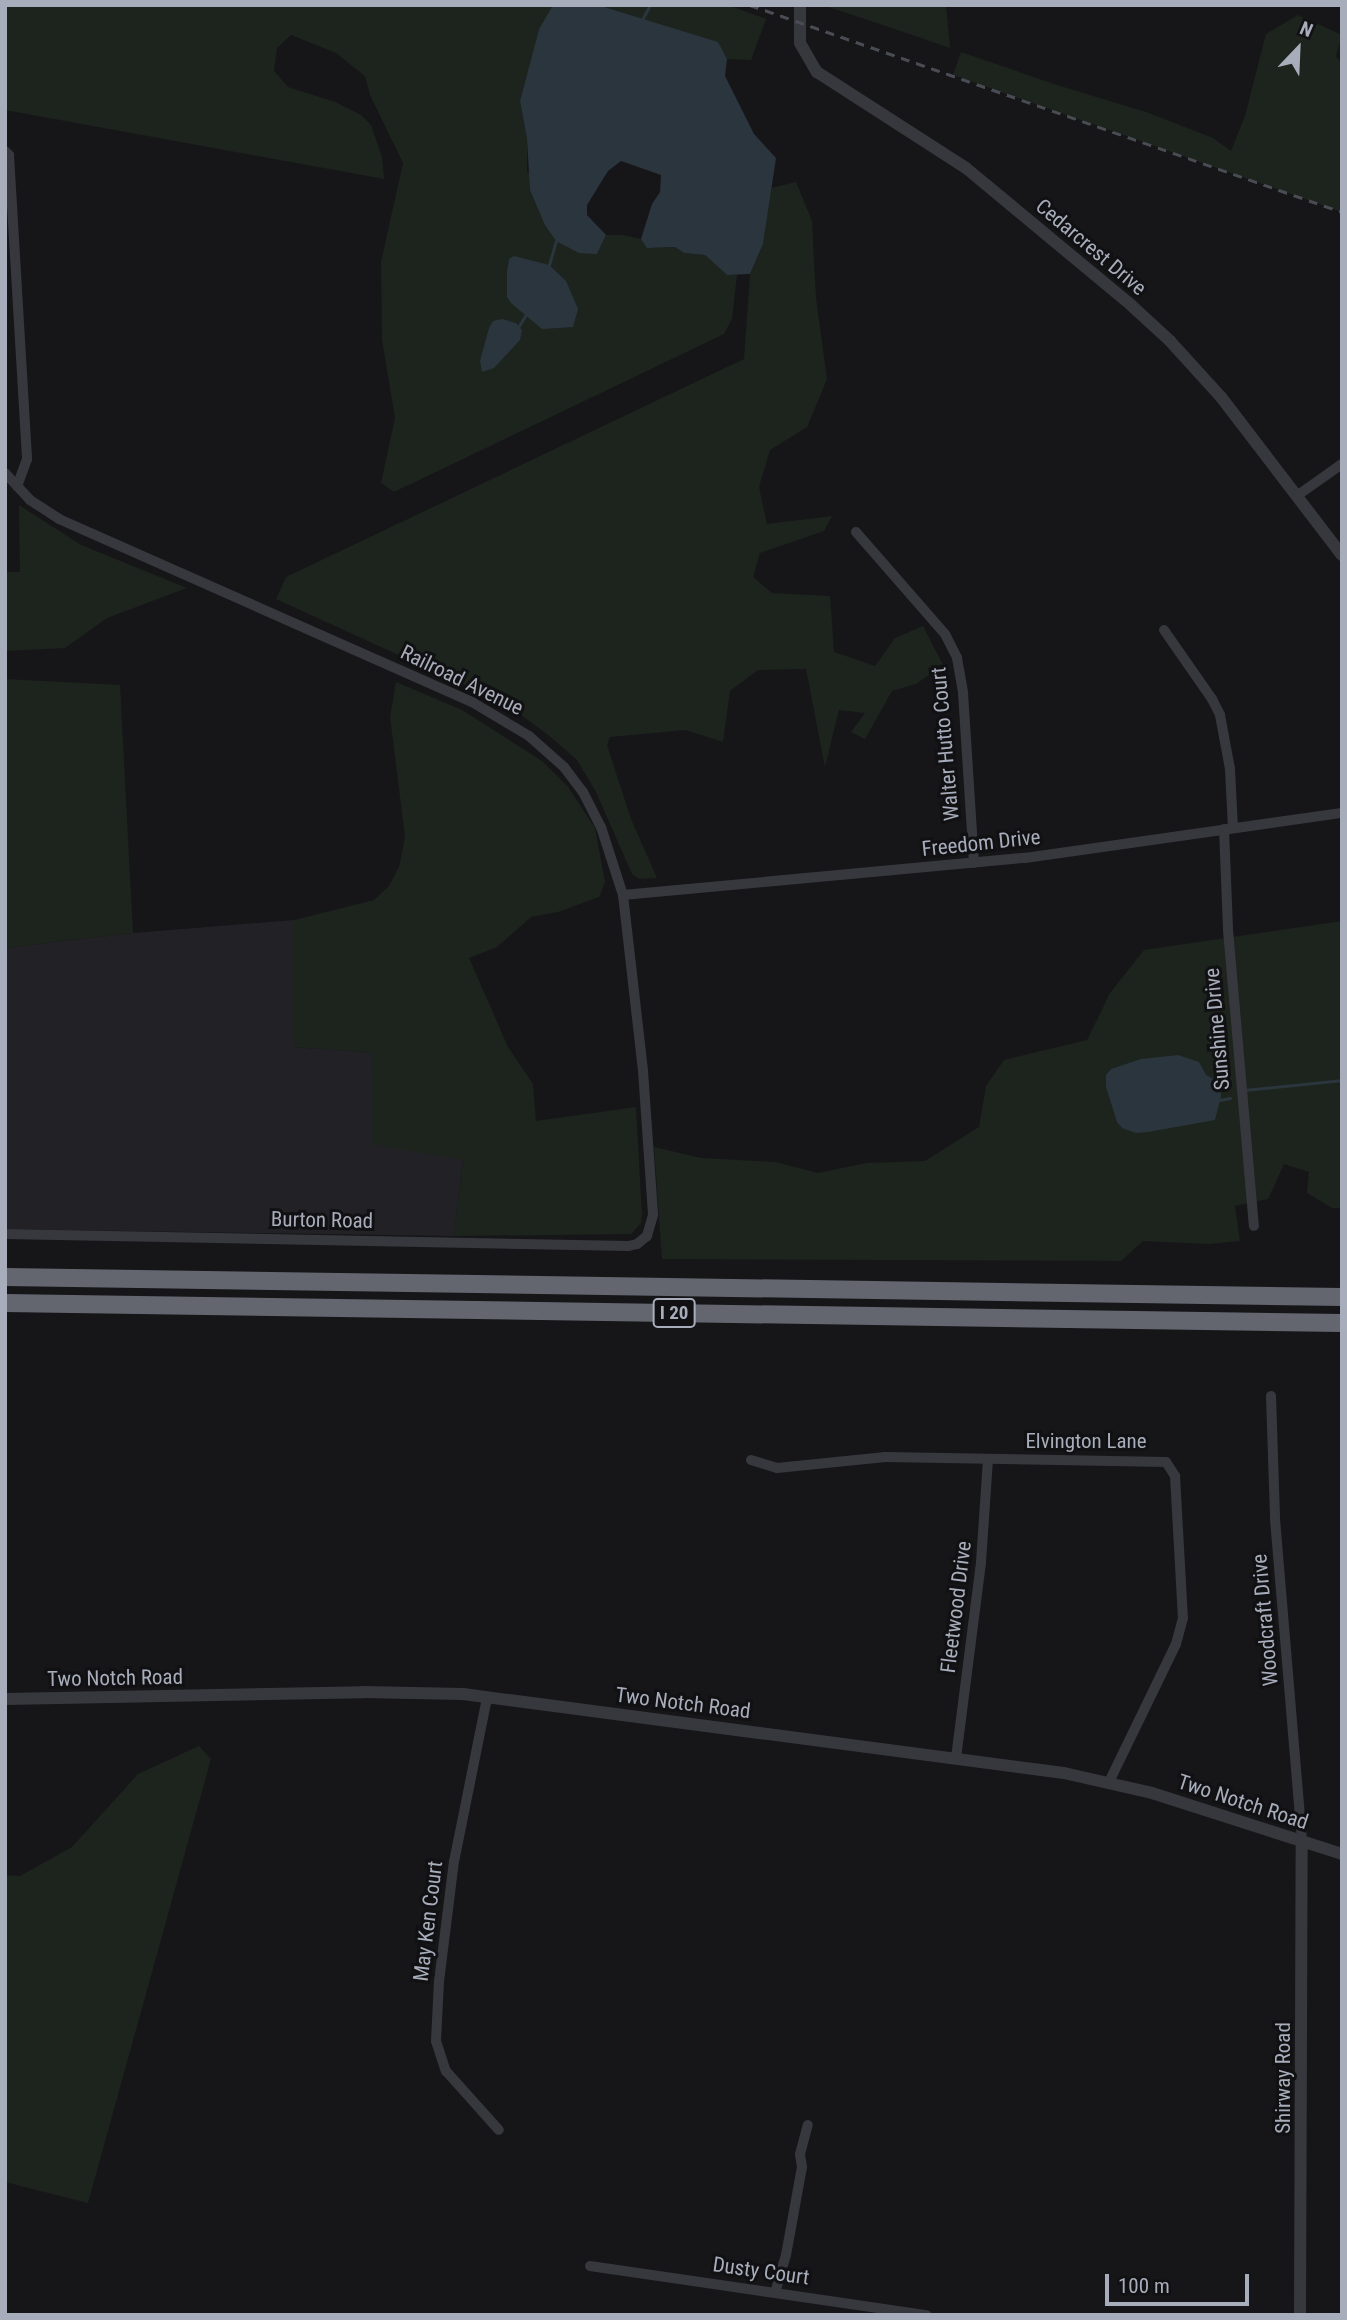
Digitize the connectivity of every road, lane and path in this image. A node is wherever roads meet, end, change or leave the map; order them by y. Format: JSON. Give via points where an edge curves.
{"nodes":[{"id":1,"x":800,"y":5,"type":"edge"},
{"id":2,"x":5,"y":151,"type":"edge"},
{"id":3,"x":1342,"y":464,"type":"edge"},
{"id":4,"x":5,"y":473,"type":"edge"},
{"id":5,"x":17,"y":486,"type":"junction"},
{"id":6,"x":1298,"y":495,"type":"junction"},
{"id":7,"x":856,"y":532,"type":"dead end"},
{"id":8,"x":1342,"y":555,"type":"edge"},
{"id":9,"x":1164,"y":630,"type":"dead end"},
{"id":10,"x":1342,"y":813,"type":"edge"},
{"id":11,"x":1228,"y":828,"type":"junction"},
{"id":12,"x":974,"y":863,"type":"junction"},
{"id":13,"x":623,"y":895,"type":"junction"},
{"id":14,"x":1254,"y":1226,"type":"dead end"},
{"id":15,"x":5,"y":1234,"type":"edge"},
{"id":16,"x":637,"y":1244,"type":"joint"},
{"id":17,"x":5,"y":1277,"type":"edge"},
{"id":18,"x":1342,"y":1297,"type":"edge"},
{"id":19,"x":5,"y":1303,"type":"edge"},
{"id":20,"x":1342,"y":1323,"type":"edge"},
{"id":21,"x":1271,"y":1396,"type":"dead end"},
{"id":22,"x":988,"y":1459,"type":"junction"},
{"id":23,"x":751,"y":1460,"type":"dead end"},
{"id":24,"x":487,"y":1698,"type":"junction"},
{"id":25,"x":5,"y":1699,"type":"edge"},
{"id":26,"x":956,"y":1758,"type":"junction"},
{"id":27,"x":1109,"y":1782,"type":"junction"},
{"id":28,"x":1302,"y":1841,"type":"junction"},
{"id":29,"x":1342,"y":1854,"type":"edge"},
{"id":30,"x":808,"y":2126,"type":"dead end"},
{"id":31,"x":499,"y":2130,"type":"dead end"},
{"id":32,"x":590,"y":2266,"type":"dead end"},
{"id":33,"x":775,"y":2293,"type":"junction"},
{"id":34,"x":926,"y":2315,"type":"edge"},
{"id":35,"x":1300,"y":2315,"type":"edge"}],
"edges":[{"from":1,"to":6,"type":"street","name":"Cedarcrest Drive","via":[[800,43],[817,72],[966,168],[1123,298],[1221,397]]},
{"from":2,"to":5,"type":"street","via":[[9,155],[27,459]]},
{"from":3,"to":6,"type":"street"},
{"from":4,"to":5,"type":"street","name":"Railroad Avenue"},
{"from":5,"to":13,"type":"street","name":"Railroad Avenue","via":[[60,519],[503,718],[543,747],[574,778],[606,837]]},
{"from":6,"to":8,"type":"street","name":"Cedarcrest Drive"},
{"from":7,"to":12,"type":"street","name":"Walter Hutto Court","via":[[945,634],[957,658]]},
{"from":9,"to":11,"type":"street","name":"Sunshine Drive","via":[[1220,715],[1230,769]]},
{"from":10,"to":11,"type":"street","name":"Freedom Drive"},
{"from":11,"to":12,"type":"street","name":"Freedom Drive"},
{"from":11,"to":14,"type":"street","name":"Sunshine Drive","via":[[1228,930]]},
{"from":12,"to":13,"type":"street","name":"Freedom Drive"},
{"from":13,"to":16,"type":"street","name":"Railroad Avenue","via":[[653,1215],[648,1236]]},
{"from":15,"to":16,"type":"street","name":"Burton Road"},
{"from":17,"to":18,"type":"highway","number":"I 20"},
{"from":19,"to":20,"type":"highway","number":"I 20"},
{"from":21,"to":28,"type":"street","name":"Woodcraft Drive","via":[[1275,1519]]},
{"from":22,"to":23,"type":"street","name":"Elvington Lane","via":[[885,1457],[777,1468]]},
{"from":22,"to":26,"type":"street","name":"Fleetwood Drive","via":[[981,1562]]},
{"from":22,"to":27,"type":"street","name":"Elvington Lane","via":[[1158,1460],[1173,1468],[1184,1609],[1179,1635]]},
{"from":24,"to":25,"type":"street","name":"Two Notch Road","via":[[402,1692]]},
{"from":24,"to":26,"type":"street","name":"Two Notch Road"},
{"from":24,"to":31,"type":"street","name":"May Ken Court","via":[[454,1861],[436,2041],[446,2071]]},
{"from":26,"to":27,"type":"street","name":"Two Notch Road"},
{"from":27,"to":28,"type":"street","name":"Two Notch Road"},
{"from":28,"to":29,"type":"street","name":"Two Notch Road"},
{"from":28,"to":35,"type":"street","name":"Shirway Road"},
{"from":30,"to":33,"type":"street"},
{"from":32,"to":33,"type":"street","name":"Dusty Court"},
{"from":33,"to":34,"type":"street","name":"Dusty Court"}]}
